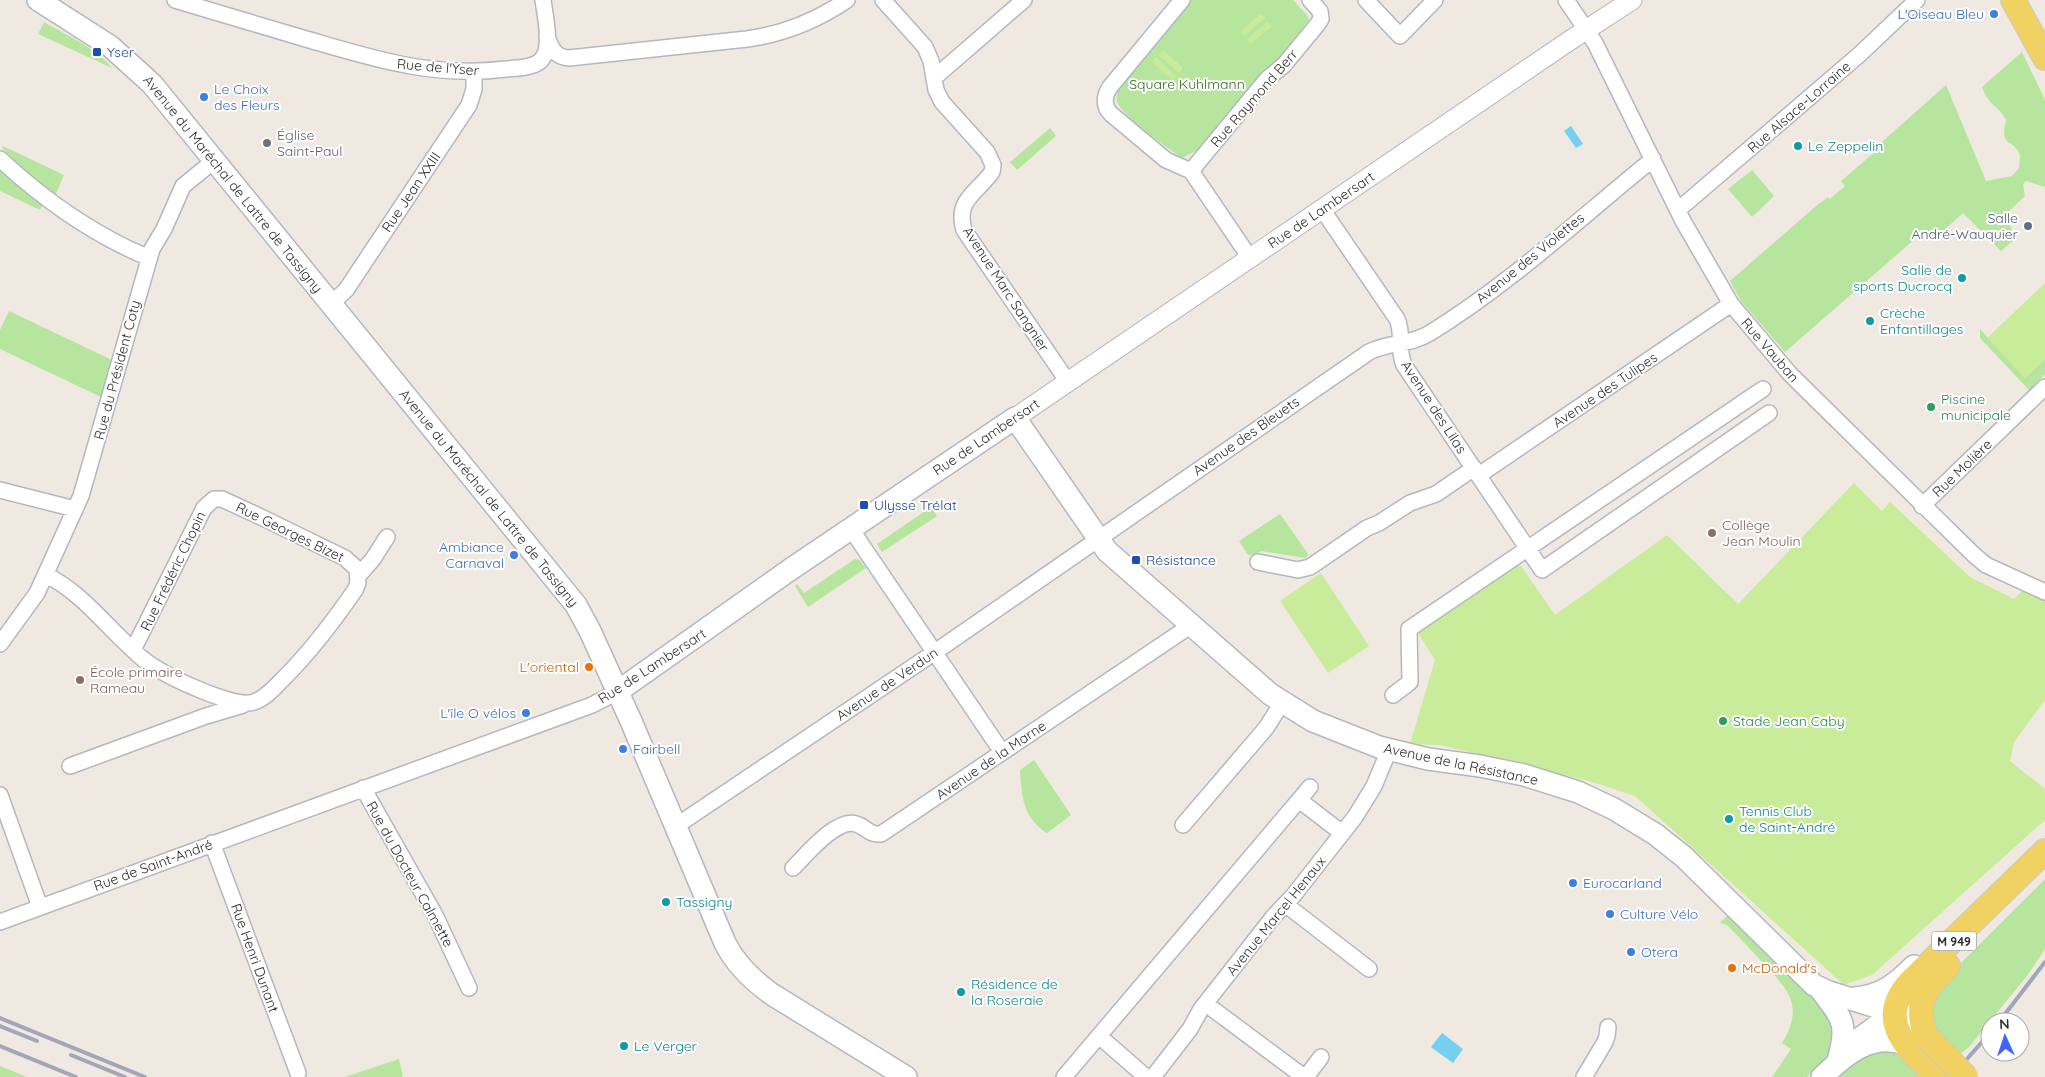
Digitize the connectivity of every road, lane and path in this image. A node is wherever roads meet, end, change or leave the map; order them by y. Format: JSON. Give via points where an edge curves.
{"nodes":[{"id":1,"x":175,"y":0,"type":"edge"},
{"id":2,"x":543,"y":0,"type":"edge"},
{"id":3,"x":847,"y":0,"type":"edge"},
{"id":4,"x":883,"y":0,"type":"edge"},
{"id":5,"x":1024,"y":0,"type":"edge"},
{"id":6,"x":1182,"y":0,"type":"edge"},
{"id":7,"x":1310,"y":0,"type":"edge"},
{"id":8,"x":1366,"y":0,"type":"edge"},
{"id":9,"x":1435,"y":0,"type":"edge"},
{"id":10,"x":1566,"y":0,"type":"edge"},
{"id":11,"x":1632,"y":0,"type":"edge"},
{"id":12,"x":1917,"y":0,"type":"edge"},
{"id":13,"x":2013,"y":0,"type":"edge"},
{"id":14,"x":48,"y":2,"type":"edge"},
{"id":15,"x":1587,"y":29,"type":"junction"},
{"id":16,"x":547,"y":37,"type":"junction"},
{"id":17,"x":2045,"y":58,"type":"edge"},
{"id":18,"x":474,"y":73,"type":"junction"},
{"id":19,"x":934,"y":78,"type":"junction"},
{"id":20,"x":0,"y":159,"type":"edge"},
{"id":21,"x":1653,"y":159,"type":"junction"},
{"id":22,"x":215,"y":160,"type":"junction"},
{"id":23,"x":1191,"y":171,"type":"junction"},
{"id":24,"x":1322,"y":209,"type":"junction"},
{"id":25,"x":1678,"y":210,"type":"junction"},
{"id":26,"x":149,"y":258,"type":"junction"},
{"id":27,"x":1250,"y":258,"type":"junction"},
{"id":28,"x":332,"y":303,"type":"junction"},
{"id":29,"x":1731,"y":304,"type":"junction"},
{"id":30,"x":1400,"y":344,"type":"junction"},
{"id":31,"x":1068,"y":382,"type":"junction"},
{"id":32,"x":2045,"y":387,"type":"edge"},
{"id":33,"x":1763,"y":389,"type":"dead end"},
{"id":34,"x":1769,"y":414,"type":"dead end"},
{"id":35,"x":1015,"y":418,"type":"junction"},
{"id":36,"x":1477,"y":472,"type":"junction"},
{"id":37,"x":0,"y":490,"type":"edge"},
{"id":38,"x":218,"y":498,"type":"joint"},
{"id":39,"x":1922,"y":506,"type":"junction"},
{"id":40,"x":75,"y":509,"type":"junction"},
{"id":41,"x":851,"y":529,"type":"junction"},
{"id":42,"x":387,"y":537,"type":"dead end"},
{"id":43,"x":1097,"y":539,"type":"junction"},
{"id":44,"x":1528,"y":549,"type":"junction"},
{"id":45,"x":1258,"y":562,"type":"dead end"},
{"id":46,"x":359,"y":575,"type":"junction"},
{"id":47,"x":46,"y":576,"type":"junction"},
{"id":48,"x":2045,"y":592,"type":"edge"},
{"id":49,"x":1190,"y":626,"type":"junction"},
{"id":50,"x":0,"y":644,"type":"edge"},
{"id":51,"x":133,"y":650,"type":"junction"},
{"id":52,"x":935,"y":652,"type":"junction"},
{"id":53,"x":617,"y":692,"type":"junction"},
{"id":54,"x":1392,"y":694,"type":"dead end"},
{"id":55,"x":1282,"y":703,"type":"junction"},
{"id":56,"x":246,"y":704,"type":"junction"},
{"id":57,"x":1389,"y":750,"type":"junction"},
{"id":58,"x":1002,"y":752,"type":"junction"},
{"id":59,"x":70,"y":766,"type":"dead end"},
{"id":60,"x":1310,"y":787,"type":"dead end"},
{"id":61,"x":363,"y":788,"type":"junction"},
{"id":62,"x":0,"y":795,"type":"edge"},
{"id":63,"x":1299,"y":800,"type":"junction"},
{"id":64,"x":307,"y":808,"type":"joint"},
{"id":65,"x":1183,"y":825,"type":"dead end"},
{"id":66,"x":676,"y":826,"type":"junction"},
{"id":67,"x":1342,"y":833,"type":"junction"},
{"id":68,"x":212,"y":843,"type":"junction"},
{"id":69,"x":2045,"y":851,"type":"edge"},
{"id":70,"x":793,"y":868,"type":"dead end"},
{"id":71,"x":2035,"y":869,"type":"edge"},
{"id":72,"x":1285,"y":904,"type":"junction"},
{"id":73,"x":40,"y":907,"type":"junction"},
{"id":74,"x":0,"y":922,"type":"edge"},
{"id":75,"x":1369,"y":969,"type":"dead end"},
{"id":76,"x":1931,"y":982,"type":"junction"},
{"id":77,"x":469,"y":988,"type":"dead end"},
{"id":78,"x":1820,"y":988,"type":"junction"},
{"id":79,"x":1852,"y":998,"type":"junction"},
{"id":80,"x":1206,"y":1004,"type":"junction"},
{"id":81,"x":1895,"y":1013,"type":"junction"},
{"id":82,"x":1608,"y":1027,"type":"dead end"},
{"id":83,"x":1099,"y":1036,"type":"junction"},
{"id":84,"x":1915,"y":1040,"type":"junction"},
{"id":85,"x":1321,"y":1056,"type":"dead end"},
{"id":86,"x":1830,"y":1070,"type":"edge"},
{"id":87,"x":298,"y":1074,"type":"dead end"},
{"id":88,"x":906,"y":1077,"type":"edge"},
{"id":89,"x":1064,"y":1077,"type":"edge"},
{"id":90,"x":1146,"y":1077,"type":"edge"},
{"id":91,"x":1153,"y":1077,"type":"edge"},
{"id":92,"x":1305,"y":1077,"type":"edge"},
{"id":93,"x":1584,"y":1077,"type":"edge"},
{"id":94,"x":1937,"y":1077,"type":"edge"},
{"id":95,"x":1966,"y":1077,"type":"edge"}],
"edges":[{"from":1,"to":18,"type":"street","name":"Rue de l'Yser","via":[[378,60],[433,70]]},
{"from":2,"to":16,"type":"street"},
{"from":3,"to":16,"type":"street","via":[[798,27],[747,39],[562,58],[554,52]]},
{"from":4,"to":19,"type":"street","name":"Avenue Marc Sangnier","via":[[925,47],[932,61]]},
{"from":5,"to":19,"type":"street"},
{"from":6,"to":23,"type":"street","via":[[1110,87],[1105,102],[1111,114],[1158,154]]},
{"from":7,"to":23,"type":"street","name":"Rue Raymond Berr","via":[[1320,11],[1318,25],[1284,66],[1267,79]]},
{"from":8,"to":9,"type":"street","via":[[1400,36]]},
{"from":10,"to":15,"type":"street","name":"Rue Vauban"},
{"from":11,"to":15,"type":"street","name":"Rue de Lambersart"},
{"from":12,"to":25,"type":"street","name":"Rue Alsace-Lorraine","via":[[1860,54]]},
{"from":13,"to":17,"type":"main road"},
{"from":14,"to":22,"type":"main road","name":"Avenue du Maréchal de Lattre de Tassigny","via":[[132,64],[163,96]]},
{"from":15,"to":21,"type":"street","name":"Rue Vauban"},
{"from":15,"to":24,"type":"street","name":"Rue de Lambersart"},
{"from":16,"to":18,"type":"street","name":"Rue de l'Yser","via":[[546,50],[539,62],[526,67]]},
{"from":18,"to":28,"type":"street","name":"Rue Jean XXIII","via":[[469,105],[346,290]]},
{"from":19,"to":31,"type":"street","name":"Avenue Marc Sangnier","via":[[938,97],[988,152],[993,165],[992,172],[962,209],[960,216],[964,230]]},
{"from":20,"to":26,"type":"street","via":[[63,212],[98,234]]},
{"from":21,"to":25,"type":"street","name":"Rue Vauban"},
{"from":21,"to":30,"type":"street","name":"Avenue des Violettes","via":[[1494,290],[1430,334]]},
{"from":22,"to":26,"type":"street","name":"Rue du Président Coty","via":[[183,186]]},
{"from":22,"to":28,"type":"main road","name":"Avenue du Maréchal de Lattre de Tassigny"},
{"from":23,"to":27,"type":"street"},
{"from":24,"to":27,"type":"street","name":"Rue de Lambersart"},
{"from":24,"to":30,"type":"street","name":"Avenue des Lilas","via":[[1393,312],[1400,326]]},
{"from":25,"to":29,"type":"street","name":"Rue Vauban"},
{"from":26,"to":40,"type":"street","name":"Rue du Président Coty","via":[[95,451]]},
{"from":27,"to":31,"type":"street","name":"Rue de Lambersart"},
{"from":28,"to":53,"type":"main road","name":"Avenue du Maréchal de Lattre de Tassigny","via":[[576,605]]},
{"from":29,"to":36,"type":"street","name":"Avenue des Tulipes"},
{"from":29,"to":39,"type":"street","name":"Rue Vauban","via":[[1780,363]]},
{"from":30,"to":36,"type":"street","name":"Avenue des Lilas","via":[[1404,365]]},
{"from":30,"to":43,"type":"street","name":"Avenue des Bleuets","via":[[1369,352]]},
{"from":31,"to":35,"type":"street","name":"Rue de Lambersart"},
{"from":32,"to":39,"type":"street","name":"Rue Molière"},
{"from":33,"to":44,"type":"street"},
{"from":34,"to":44,"type":"street","name":"Avenue des Lilas","via":[[1542,570]]},
{"from":35,"to":41,"type":"main road","name":"Rue de Lambersart"},
{"from":35,"to":43,"type":"main road","name":"Avenue de la Résistance"},
{"from":36,"to":44,"type":"street","name":"Avenue des Lilas"},
{"from":36,"to":45,"type":"street","name":"Avenue des Tulipes","via":[[1436,494],[1410,503],[1310,568],[1298,570]]},
{"from":37,"to":40,"type":"street"},
{"from":38,"to":46,"type":"street","name":"Rue Georges Bizet","via":[[345,558]]},
{"from":38,"to":51,"type":"street","name":"Rue Frédéric Chopin","via":[[210,500],[204,508]]},
{"from":39,"to":48,"type":"street","name":"Rue Vauban","via":[[1980,560]]},
{"from":40,"to":47,"type":"street","name":"Rue du Président Coty"},
{"from":41,"to":52,"type":"street"},
{"from":41,"to":53,"type":"main road","name":"Rue de Lambersart"},
{"from":42,"to":46,"type":"street"},
{"from":43,"to":49,"type":"main road","name":"Avenue de la Résistance","via":[[1116,561]]},
{"from":43,"to":52,"type":"street","name":"Avenue de Verdun"},
{"from":44,"to":54,"type":"street","via":[[1409,630],[1410,682]]},
{"from":46,"to":56,"type":"street","via":[[355,590],[316,645],[270,692],[254,703]]},
{"from":47,"to":50,"type":"street","name":"Rue du Président Coty"},
{"from":47,"to":51,"type":"street","via":[[72,590]]},
{"from":49,"to":55,"type":"main road","name":"Avenue de la Résistance"},
{"from":49,"to":58,"type":"street","name":"Avenue de la Marne"},
{"from":51,"to":56,"type":"street","via":[[175,679]]},
{"from":52,"to":58,"type":"street"},
{"from":52,"to":66,"type":"street","name":"Avenue de Verdun"},
{"from":53,"to":61,"type":"street","name":"Rue de Lambersart","via":[[592,705]]},
{"from":53,"to":66,"type":"main road","name":"Avenue du Maréchal de Lattre de Tassigny"},
{"from":55,"to":57,"type":"main road","name":"Avenue de la Résistance","via":[[1321,725]]},
{"from":55,"to":65,"type":"street","via":[[1266,728]]},
{"from":56,"to":59,"type":"street"},
{"from":57,"to":67,"type":"street","name":"Avenue Marcel Henaux","via":[[1370,794]]},
{"from":57,"to":78,"type":"main road","name":"Avenue de la Résistance","via":[[1524,775],[1578,792],[1614,809],[1684,857]]},
{"from":58,"to":70,"type":"street","name":"Avenue de la Marne","via":[[881,834],[872,834],[856,824],[845,824],[832,830]]},
{"from":60,"to":63,"type":"street"},
{"from":61,"to":64,"type":"street","name":"Rue de Lambersart"},
{"from":61,"to":77,"type":"street","name":"Rue du Docteur Calmette","via":[[435,915]]},
{"from":62,"to":73,"type":"street"},
{"from":63,"to":67,"type":"street"},
{"from":63,"to":83,"type":"street"},
{"from":64,"to":68,"type":"street","name":"Rue de Saint-André"},
{"from":66,"to":88,"type":"main road","name":"Avenue du Maréchal de Lattre de Tassigny","via":[[725,943],[740,966],[773,996]]},
{"from":67,"to":72,"type":"street","name":"Avenue Marcel Henaux"},
{"from":68,"to":73,"type":"street","name":"Rue de Saint-André"},
{"from":68,"to":87,"type":"street","name":"Rue Henri Dunant"},
{"from":69,"to":71,"type":"main road","number":"M 949"},
{"from":71,"to":76,"type":"main road","number":"M 949"},
{"from":71,"to":79,"type":"main road","number":"M 949","via":[[1957,924],[1897,983],[1879,993]]},
{"from":71,"to":81,"type":"main road","number":"M 949","via":[[1910,982],[1900,995]]},
{"from":72,"to":75,"type":"street"},
{"from":72,"to":80,"type":"street","name":"Avenue Marcel Henaux"},
{"from":73,"to":74,"type":"street","name":"Rue de Saint-André"},
{"from":76,"to":81,"type":"main road","number":"M 949"},
{"from":76,"to":84,"type":"main road","number":"M 949","via":[[1923,996]]},
{"from":78,"to":79,"type":"main road","name":"Avenue de la Résistance"},
{"from":78,"to":86,"type":"main road","name":"Avenue de la Résistance","via":[[1843,1024],[1843,1040]]},
{"from":79,"to":81,"type":"main road","name":"Avenue de la Résistance"},
{"from":80,"to":91,"type":"street","name":"Avenue Marcel Henaux"},
{"from":80,"to":92,"type":"street"},
{"from":81,"to":84,"type":"main road","via":[[1896,1026]]},
{"from":81,"to":86,"type":"main road","via":[[1852,1044]]},
{"from":82,"to":93,"type":"street","via":[[1608,1036]]},
{"from":83,"to":89,"type":"street"},
{"from":83,"to":90,"type":"street"},
{"from":84,"to":86,"type":"main road","via":[[1871,1042],[1859,1047]]},
{"from":84,"to":94,"type":"main road"},
{"from":84,"to":95,"type":"main road","bridge":true},
{"from":85,"to":92,"type":"street"}]}
